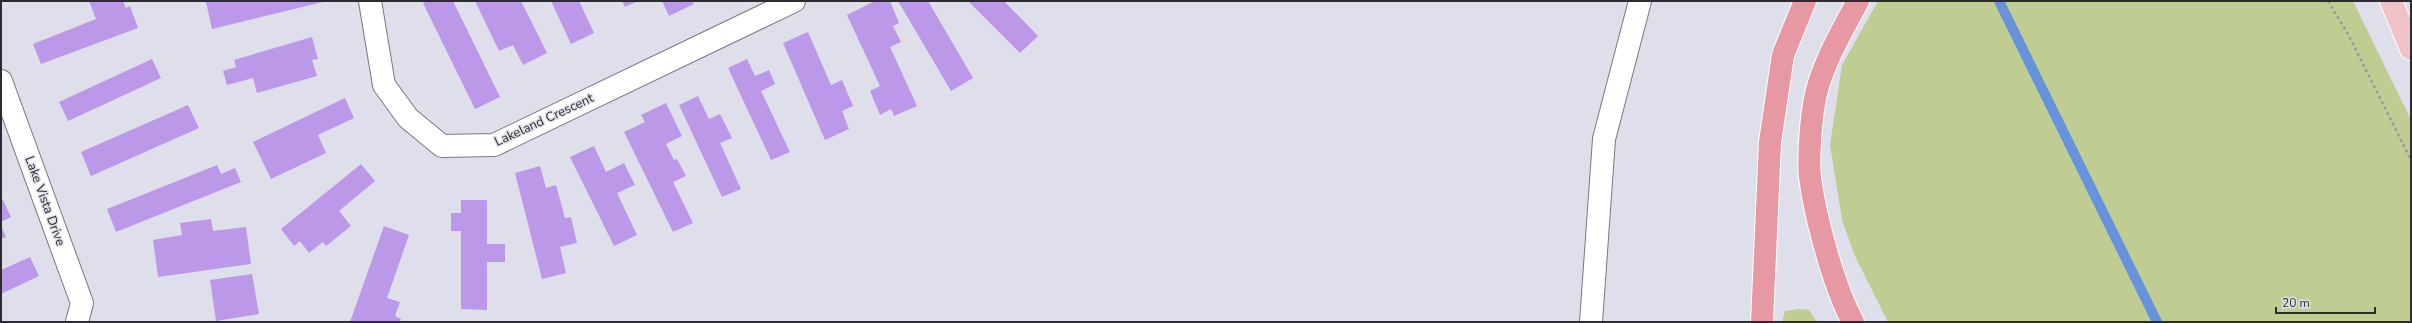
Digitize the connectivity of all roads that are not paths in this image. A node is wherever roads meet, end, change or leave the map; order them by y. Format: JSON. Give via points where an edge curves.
{"nodes":[{"id":1,"x":370,"y":1,"type":"edge"},
{"id":2,"x":794,"y":1,"type":"edge"},
{"id":3,"x":1640,"y":1,"type":"edge"},
{"id":4,"x":1805,"y":1,"type":"edge"},
{"id":5,"x":1858,"y":1,"type":"edge"},
{"id":6,"x":2391,"y":1,"type":"edge"},
{"id":7,"x":2411,"y":49,"type":"edge"},
{"id":8,"x":1,"y":81,"type":"edge"},
{"id":9,"x":77,"y":322,"type":"edge"},
{"id":10,"x":1591,"y":322,"type":"edge"},
{"id":11,"x":1762,"y":322,"type":"edge"},
{"id":12,"x":1853,"y":322,"type":"edge"}],
"edges":[{"from":1,"to":2,"type":"street","name":"Lakeland Crescent","via":[[384,85],[408,118],[442,146],[494,145]]},
{"from":3,"to":10,"type":"street","via":[[1604,139]]},
{"from":4,"to":11,"type":"highway","via":[[1782,55],[1770,142]]},
{"from":5,"to":12,"type":"highway","via":[[1830,55],[1814,103],[1810,176],[1824,240]]},
{"from":6,"to":7,"type":"main road"},
{"from":8,"to":9,"type":"street","name":"Lake Vista Drive","via":[[82,303]]}]}
